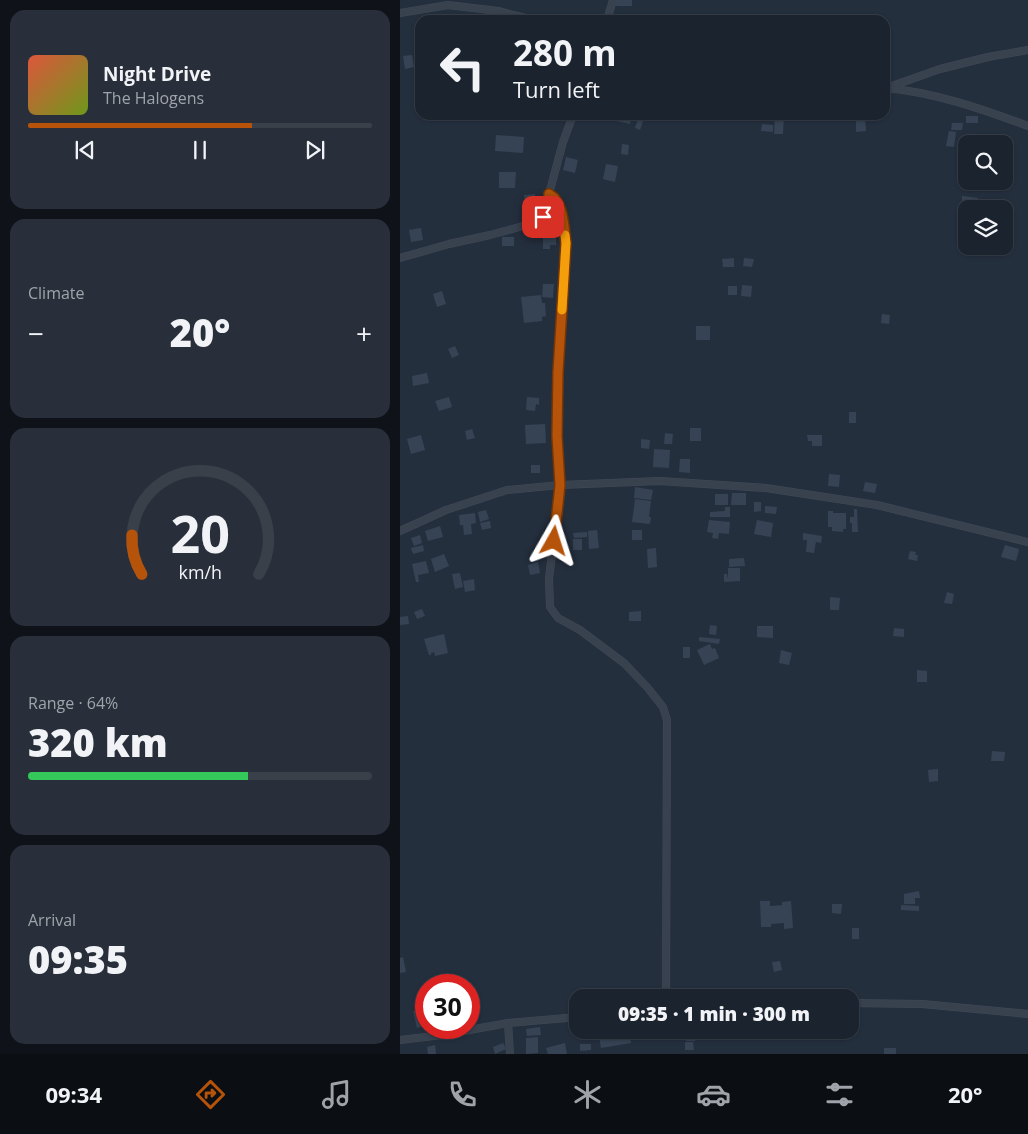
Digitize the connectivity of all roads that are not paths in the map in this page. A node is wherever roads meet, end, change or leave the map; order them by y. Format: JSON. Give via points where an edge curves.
{"nodes":[{"id":1,"x":613,"y":0,"type":"edge"},
{"id":2,"x":448,"y":3,"type":"edge"},
{"id":3,"x":400,"y":13,"type":"edge"},
{"id":4,"x":514,"y":15,"type":"edge"},
{"id":5,"x":608,"y":15,"type":"edge"},
{"id":6,"x":1028,"y":50,"type":"edge"},
{"id":7,"x":890,"y":87,"type":"edge"},
{"id":8,"x":890,"y":88,"type":"edge"},
{"id":9,"x":571,"y":120,"type":"edge"},
{"id":10,"x":1028,"y":126,"type":"edge"},
{"id":11,"x":549,"y":194,"type":"junction"},
{"id":12,"x":400,"y":258,"type":"edge"},
{"id":13,"x":560,"y":485,"type":"junction"},
{"id":14,"x":400,"y":531,"type":"edge"},
{"id":15,"x":1028,"y":542,"type":"edge"},
{"id":16,"x":666,"y":989,"type":"edge"},
{"id":17,"x":859,"y":1003,"type":"edge"},
{"id":18,"x":1028,"y":1014,"type":"edge"},
{"id":19,"x":569,"y":1018,"type":"edge"},
{"id":20,"x":508,"y":1024,"type":"junction"},
{"id":21,"x":400,"y":1040,"type":"edge"},
{"id":22,"x":510,"y":1054,"type":"edge"}],
"edges":[{"from":1,"to":5,"type":"street"},
{"from":2,"to":3,"type":"street"},
{"from":2,"to":4,"type":"street"},
{"from":6,"to":7,"type":"street","via":[[940,69]]},
{"from":8,"to":10,"type":"street","via":[[942,98]]},
{"from":9,"to":11,"type":"street"},
{"from":11,"to":12,"type":"street","via":[[548,209],[534,223]]},
{"from":11,"to":13,"type":"street","via":[[559,206],[566,243],[558,372]]},
{"from":13,"to":14,"type":"street","via":[[507,490],[446,510]]},
{"from":13,"to":15,"type":"street","via":[[660,481],[766,488],[877,505]]},
{"from":13,"to":16,"type":"street","via":[[549,579],[550,607],[558,618],[624,663],[663,708],[667,720]]},
{"from":17,"to":18,"type":"street","via":[[922,1004]]},
{"from":19,"to":20,"type":"street"},
{"from":20,"to":21,"type":"street"},
{"from":20,"to":22,"type":"street"}]}
